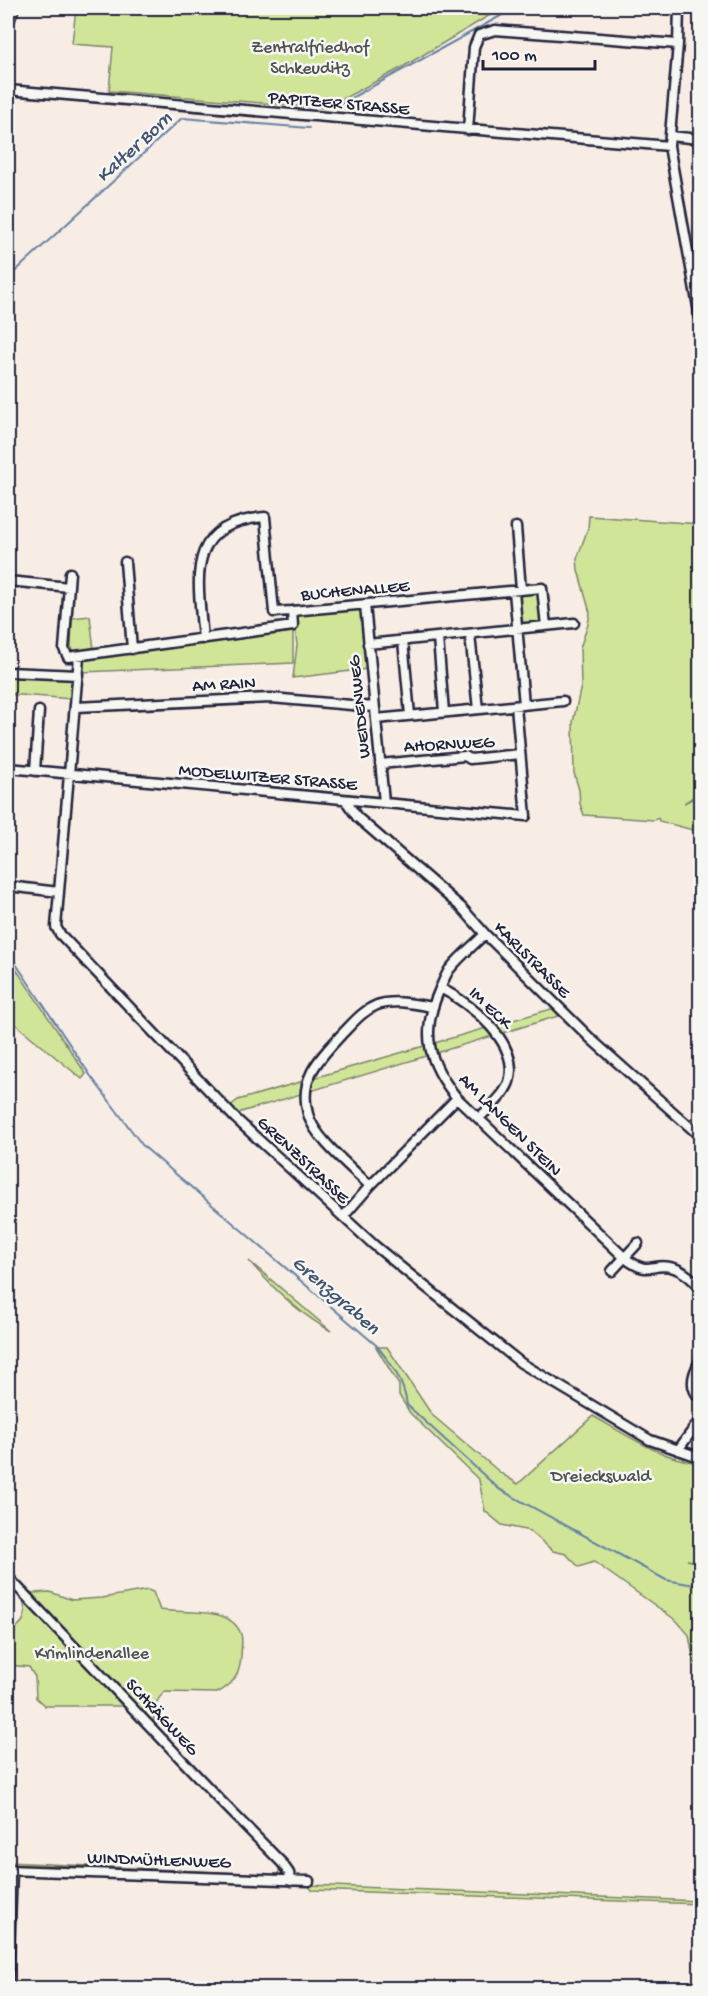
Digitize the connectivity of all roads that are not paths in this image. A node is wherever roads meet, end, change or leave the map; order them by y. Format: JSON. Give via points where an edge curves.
{"nodes":[{"id":1,"x":679,"y":8,"type":"edge"},
{"id":2,"x":678,"y":44,"type":"junction"},
{"id":3,"x":8,"y":90,"type":"edge"},
{"id":4,"x":468,"y":130,"type":"junction"},
{"id":5,"x":670,"y":136,"type":"junction"},
{"id":6,"x":700,"y":139,"type":"edge"},
{"id":7,"x":669,"y":146,"type":"junction"},
{"id":8,"x":699,"y":309,"type":"edge"},
{"id":9,"x":700,"y":318,"type":"edge"},
{"id":10,"x":516,"y":527,"type":"dead end"},
{"id":11,"x":125,"y":562,"type":"dead end"},
{"id":12,"x":70,"y":573,"type":"dead end"},
{"id":13,"x":8,"y":581,"type":"edge"},
{"id":14,"x":69,"y":587,"type":"junction"},
{"id":15,"x":517,"y":591,"type":"junction"},
{"id":16,"x":365,"y":605,"type":"junction"},
{"id":17,"x":292,"y":611,"type":"junction"},
{"id":18,"x":574,"y":623,"type":"dead end"},
{"id":19,"x":546,"y":626,"type":"junction"},
{"id":20,"x":517,"y":629,"type":"junction"},
{"id":21,"x":470,"y":635,"type":"junction"},
{"id":22,"x":438,"y":638,"type":"junction"},
{"id":23,"x":203,"y":639,"type":"junction"},
{"id":24,"x":403,"y":641,"type":"junction"},
{"id":25,"x":369,"y":644,"type":"junction"},
{"id":26,"x":132,"y":650,"type":"junction"},
{"id":27,"x":79,"y":657,"type":"junction"},
{"id":28,"x":8,"y":672,"type":"edge"},
{"id":29,"x":78,"y":675,"type":"junction"},
{"id":30,"x":563,"y":701,"type":"dead end"},
{"id":31,"x":520,"y":706,"type":"junction"},
{"id":32,"x":76,"y":707,"type":"junction"},
{"id":33,"x":374,"y":707,"type":"junction"},
{"id":34,"x":478,"y":709,"type":"junction"},
{"id":35,"x":39,"y":711,"type":"dead end"},
{"id":36,"x":444,"y":712,"type":"junction"},
{"id":37,"x":410,"y":716,"type":"junction"},
{"id":38,"x":376,"y":719,"type":"junction"},
{"id":39,"x":520,"y":754,"type":"junction"},
{"id":40,"x":380,"y":764,"type":"junction"},
{"id":41,"x":8,"y":768,"type":"edge"},
{"id":42,"x":35,"y":771,"type":"junction"},
{"id":43,"x":70,"y":774,"type":"junction"},
{"id":44,"x":346,"y":801,"type":"junction"},
{"id":45,"x":384,"y":802,"type":"junction"},
{"id":46,"x":8,"y":886,"type":"edge"},
{"id":47,"x":59,"y":892,"type":"junction"},
{"id":48,"x":485,"y":934,"type":"junction"},
{"id":49,"x":441,"y":987,"type":"junction"},
{"id":50,"x":432,"y":1006,"type":"junction"},
{"id":51,"x":457,"y":1098,"type":"junction"},
{"id":52,"x":479,"y":1118,"type":"junction"},
{"id":53,"x":700,"y":1136,"type":"edge"},
{"id":54,"x":370,"y":1186,"type":"junction"},
{"id":55,"x":343,"y":1217,"type":"junction"},
{"id":56,"x":638,"y":1243,"type":"dead end"},
{"id":57,"x":625,"y":1258,"type":"junction"},
{"id":58,"x":612,"y":1271,"type":"dead end"},
{"id":59,"x":700,"y":1287,"type":"edge"},
{"id":60,"x":700,"y":1361,"type":"edge"},
{"id":61,"x":700,"y":1398,"type":"edge"},
{"id":62,"x":700,"y":1420,"type":"edge"},
{"id":63,"x":678,"y":1450,"type":"junction"},
{"id":64,"x":693,"y":1455,"type":"dead end"},
{"id":65,"x":8,"y":1577,"type":"edge"},
{"id":66,"x":10,"y":1870,"type":"edge"},
{"id":67,"x":291,"y":1881,"type":"junction"},
{"id":68,"x":309,"y":1881,"type":"dead end"},
{"id":69,"x":8,"y":1983,"type":"edge"}],
"edges":[{"from":1,"to":2,"type":"street"},
{"from":2,"to":4,"type":"street","via":[[495,30],[479,35],[474,47]]},
{"from":2,"to":5,"type":"street"},
{"from":3,"to":4,"type":"street","name":"PAPITZER STRASSE"},
{"from":4,"to":7,"type":"street","name":"PAPITZER STRASSE"},
{"from":5,"to":6,"type":"street"},
{"from":5,"to":7,"type":"street"},
{"from":7,"to":8,"type":"street"},
{"from":8,"to":9,"type":"street"},
{"from":10,"to":15,"type":"street"},
{"from":11,"to":26,"type":"street"},
{"from":12,"to":14,"type":"street"},
{"from":13,"to":14,"type":"street"},
{"from":14,"to":27,"type":"street","via":[[64,649],[69,657]]},
{"from":15,"to":16,"type":"street","name":"BUCHENALLEE"},
{"from":15,"to":19,"type":"street","name":"BUCHENALLEE","via":[[543,588]]},
{"from":15,"to":20,"type":"street"},
{"from":16,"to":17,"type":"street","name":"BUCHENALLEE"},
{"from":16,"to":25,"type":"street","name":"WEIDENWEG"},
{"from":17,"to":23,"type":"street","name":"BUCHENALLEE","via":[[293,626]]},
{"from":17,"to":23,"type":"street","via":[[274,612],[265,517],[231,523],[213,535],[204,550],[198,574]]},
{"from":18,"to":19,"type":"street"},
{"from":19,"to":20,"type":"street"},
{"from":20,"to":21,"type":"street","name":"WEIDENWEG"},
{"from":20,"to":31,"type":"street"},
{"from":21,"to":22,"type":"street","name":"WEIDENWEG"},
{"from":21,"to":34,"type":"street"},
{"from":22,"to":24,"type":"street","name":"WEIDENWEG"},
{"from":22,"to":36,"type":"street"},
{"from":23,"to":26,"type":"street","name":"BUCHENALLEE"},
{"from":24,"to":25,"type":"street","name":"WEIDENWEG"},
{"from":24,"to":37,"type":"street"},
{"from":25,"to":33,"type":"street","name":"WEIDENWEG"},
{"from":26,"to":27,"type":"street","name":"BUCHENALLEE"},
{"from":27,"to":29,"type":"street","name":"GRENZSTRASSE"},
{"from":28,"to":29,"type":"street"},
{"from":29,"to":32,"type":"street","name":"GRENZSTRASSE"},
{"from":30,"to":31,"type":"street"},
{"from":31,"to":34,"type":"street"},
{"from":31,"to":39,"type":"street"},
{"from":32,"to":33,"type":"street","name":"AM RAIN","via":[[271,698]]},
{"from":32,"to":43,"type":"street","name":"GRENZSTRASSE"},
{"from":33,"to":38,"type":"street","name":"WEIDENWEG"},
{"from":34,"to":36,"type":"street"},
{"from":35,"to":42,"type":"street"},
{"from":36,"to":37,"type":"street"},
{"from":37,"to":38,"type":"street"},
{"from":38,"to":40,"type":"street","name":"WEIDENWEG"},
{"from":39,"to":40,"type":"street","name":"AHORNWEG"},
{"from":39,"to":45,"type":"street","name":"MODELWITZER STRASSE","via":[[526,816]]},
{"from":40,"to":45,"type":"street","name":"WEIDENWEG"},
{"from":41,"to":42,"type":"street","name":"MODELWITZER STRASSE"},
{"from":42,"to":43,"type":"street","name":"MODELWITZER STRASSE"},
{"from":43,"to":44,"type":"street","name":"MODELWITZER STRASSE"},
{"from":43,"to":47,"type":"street","name":"GRENZSTRASSE"},
{"from":44,"to":45,"type":"street","name":"MODELWITZER STRASSE"},
{"from":44,"to":48,"type":"street","name":"KARLSTRASSE","via":[[357,817],[462,908]]},
{"from":46,"to":47,"type":"street"},
{"from":47,"to":55,"type":"street","name":"GRENZSTRASSE","via":[[56,927],[60,933],[230,1113]]},
{"from":48,"to":49,"type":"street","name":"AM LANGEN STEIN","via":[[448,971]]},
{"from":48,"to":53,"type":"street","name":"KARLSTRASSE","via":[[591,1039]]},
{"from":49,"to":50,"type":"street","name":"AM LANGEN STEIN"},
{"from":49,"to":52,"type":"street","name":"IM ECK","via":[[477,1014],[505,1044],[512,1062],[508,1083]]},
{"from":50,"to":51,"type":"street","name":"AM LANGEN STEIN","via":[[432,1057],[441,1078]]},
{"from":50,"to":54,"type":"street","via":[[378,1004],[360,1014],[315,1064],[308,1080],[305,1095],[314,1130]]},
{"from":51,"to":52,"type":"street","name":"AM LANGEN STEIN"},
{"from":51,"to":54,"type":"street"},
{"from":52,"to":57,"type":"street","name":"AM LANGEN STEIN"},
{"from":54,"to":55,"type":"street"},
{"from":55,"to":63,"type":"street","name":"GRENZSTRASSE","via":[[521,1363],[650,1440]]},
{"from":56,"to":57,"type":"street"},
{"from":57,"to":58,"type":"street"},
{"from":57,"to":59,"type":"street","name":"AM LANGEN STEIN","via":[[637,1267],[672,1267]]},
{"from":60,"to":61,"type":"street","via":[[693,1372],[695,1393]]},
{"from":62,"to":63,"type":"street"},
{"from":63,"to":64,"type":"street","name":"GRENZSTRASSE"},
{"from":65,"to":67,"type":"street","name":"SCHRÄGWEG","via":[[282,1863]]},
{"from":66,"to":67,"type":"street","name":"WINDMÜHLENWEG"},
{"from":66,"to":69,"type":"street"},
{"from":67,"to":68,"type":"street","name":"WINDMÜHLENWEG"}]}
